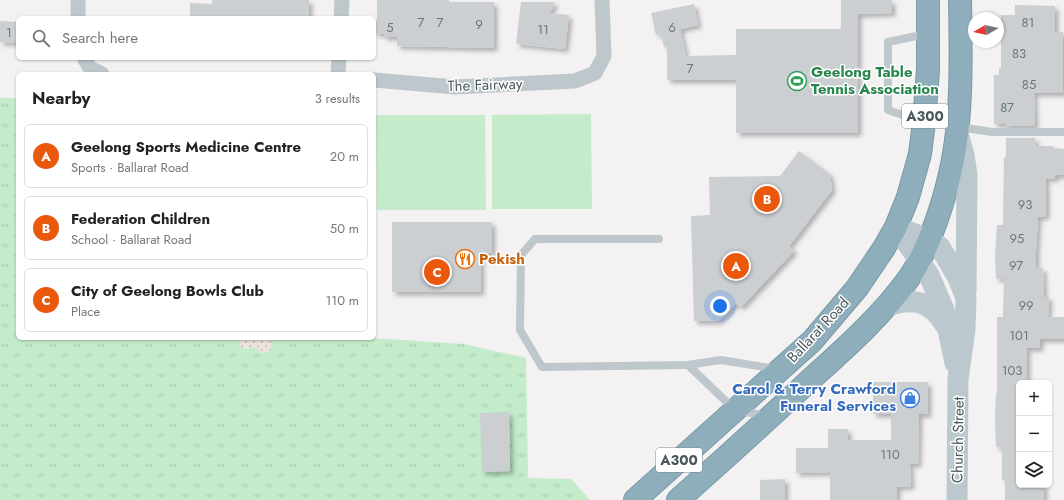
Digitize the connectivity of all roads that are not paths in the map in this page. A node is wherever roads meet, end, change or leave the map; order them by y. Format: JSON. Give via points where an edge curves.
{"nodes":[{"id":1,"x":78,"y":0,"type":"edge"},
{"id":2,"x":342,"y":0,"type":"edge"},
{"id":3,"x":602,"y":0,"type":"edge"},
{"id":4,"x":928,"y":0,"type":"edge"},
{"id":5,"x":960,"y":0,"type":"edge"},
{"id":6,"x":78,"y":16,"type":"edge"},
{"id":7,"x":341,"y":16,"type":"edge"},
{"id":8,"x":929,"y":34,"type":"junction"},
{"id":9,"x":339,"y":60,"type":"edge"},
{"id":10,"x":338,"y":72,"type":"edge"},
{"id":11,"x":376,"y":80,"type":"edge"},
{"id":12,"x":924,"y":122,"type":"junction"},
{"id":13,"x":957,"y":128,"type":"junction"},
{"id":14,"x":1064,"y":132,"type":"edge"},
{"id":15,"x":896,"y":227,"type":"junction"},
{"id":16,"x":659,"y":239,"type":"dead end"},
{"id":17,"x":929,"y":239,"type":"junction"},
{"id":18,"x":920,"y":259,"type":"junction"},
{"id":19,"x":966,"y":298,"type":"junction"},
{"id":20,"x":885,"y":306,"type":"junction"},
{"id":21,"x":948,"y":331,"type":"junction"},
{"id":22,"x":688,"y":365,"type":"junction"},
{"id":23,"x":780,"y":370,"type":"junction"},
{"id":24,"x":958,"y":379,"type":"junction"},
{"id":25,"x":735,"y":410,"type":"junction"},
{"id":26,"x":771,"y":416,"type":"junction"},
{"id":27,"x":635,"y":500,"type":"edge"},
{"id":28,"x":678,"y":500,"type":"edge"},
{"id":29,"x":957,"y":500,"type":"edge"}],
"edges":[{"from":1,"to":6,"type":"street"},
{"from":2,"to":7,"type":"street"},
{"from":3,"to":11,"type":"street","name":"The Fairway","via":[[604,56],[595,73],[575,81],[455,87]]},
{"from":4,"to":8,"type":"highway","number":"A300"},
{"from":5,"to":13,"type":"highway","number":"A300","via":[[961,58]]},
{"from":8,"to":12,"type":"highway","number":"A300"},
{"from":8,"to":12,"type":"lane","via":[[888,42],[888,110]]},
{"from":9,"to":10,"type":"street"},
{"from":12,"to":15,"type":"highway","number":"A300","via":[[913,181]]},
{"from":13,"to":14,"type":"lane","via":[[992,132]]},
{"from":13,"to":17,"type":"highway","number":"A300","via":[[948,184]]},
{"from":13,"to":19,"type":"street","via":[[967,175]]},
{"from":15,"to":17,"type":"street","name":"Church Street"},
{"from":15,"to":18,"type":"street","name":"Church Street"},
{"from":15,"to":23,"type":"highway","name":"Ballarat Road","number":"A300","via":[[858,288],[812,341]]},
{"from":16,"to":22,"type":"lane","via":[[535,239],[521,255],[520,330],[542,367]]},
{"from":17,"to":18,"type":"highway","number":"A300"},
{"from":17,"to":19,"type":"street","name":"Church Street","via":[[937,244],[944,254]]},
{"from":18,"to":20,"type":"highway","name":"Ballarat Road","number":"A300"},
{"from":18,"to":21,"type":"street","name":"Church Street","via":[[942,305]]},
{"from":19,"to":24,"type":"street","name":"Church Street","via":[[965,329]]},
{"from":20,"to":21,"type":"street","via":[[912,301],[922,303],[936,313]]},
{"from":20,"to":26,"type":"highway","name":"Ballarat Road","number":"A300","via":[[850,345]]},
{"from":21,"to":24,"type":"street","name":"Church Street"},
{"from":22,"to":23,"type":"lane","via":[[721,360]]},
{"from":22,"to":25,"type":"lane"},
{"from":23,"to":25,"type":"highway","name":"Ballarat Road","number":"A300"},
{"from":24,"to":29,"type":"street","name":"Church Street"},
{"from":25,"to":26,"type":"lane"},
{"from":25,"to":27,"type":"highway","name":"Ballarat Road","number":"A300"},
{"from":26,"to":28,"type":"highway","name":"Ballarat Road","number":"A300"}]}
